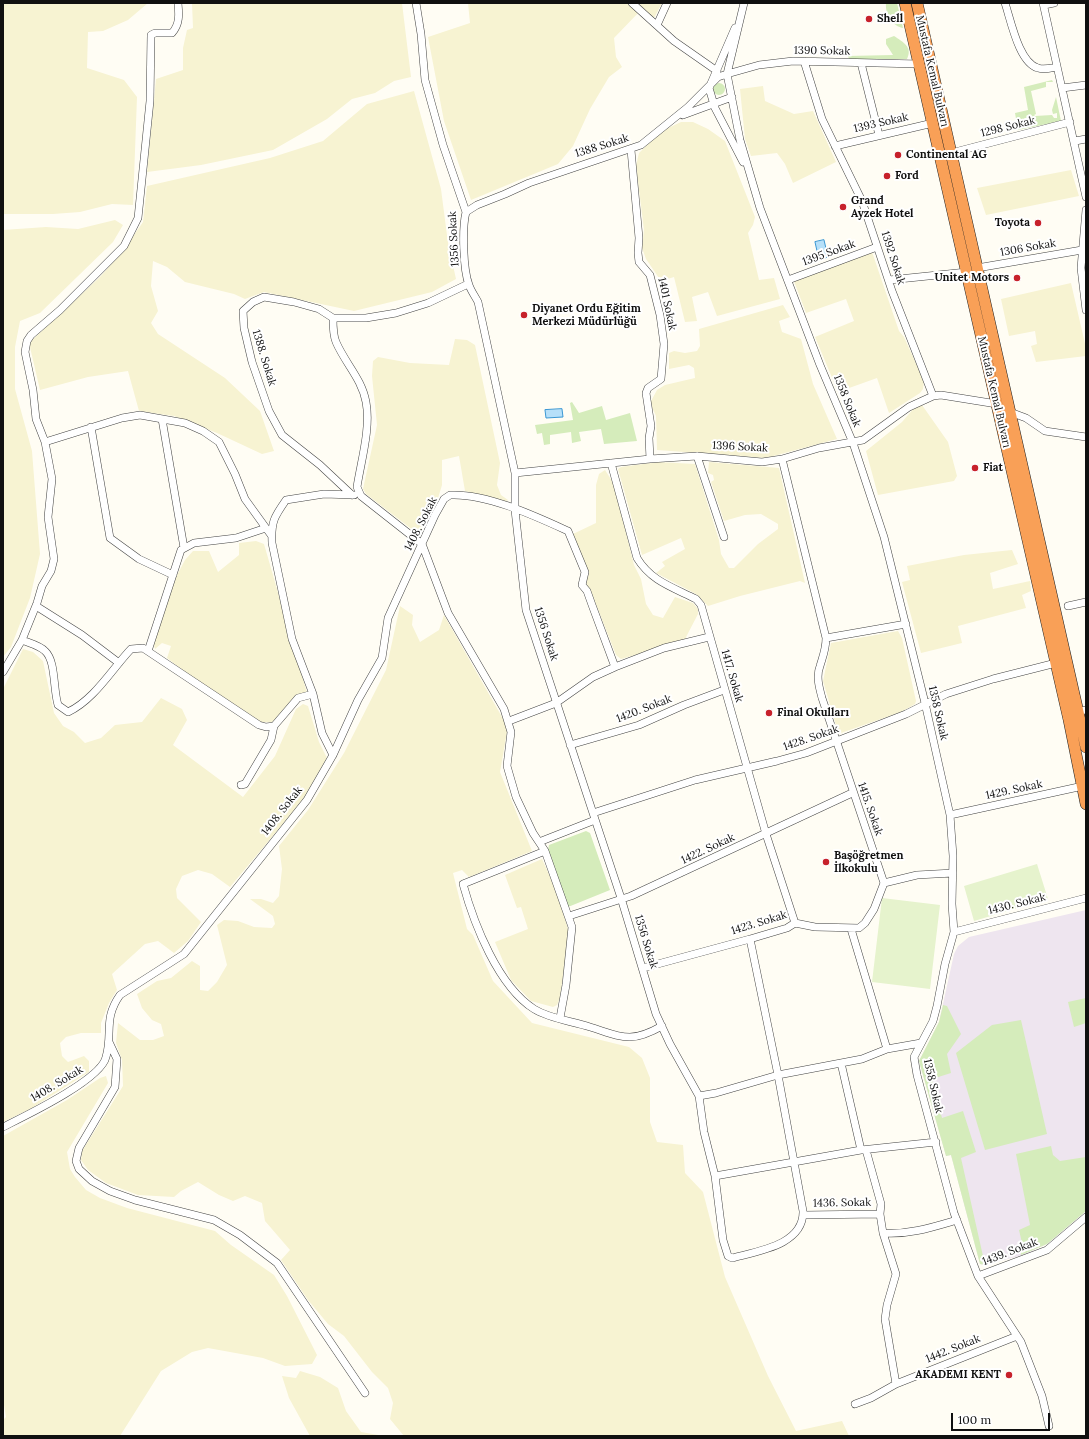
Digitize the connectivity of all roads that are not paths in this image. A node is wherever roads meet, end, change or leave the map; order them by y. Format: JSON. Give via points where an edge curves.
{"nodes":[{"id":1,"x":178,"y":3,"type":"edge"},
{"id":2,"x":416,"y":3,"type":"edge"},
{"id":3,"x":632,"y":3,"type":"edge"},
{"id":4,"x":667,"y":3,"type":"edge"},
{"id":5,"x":905,"y":3,"type":"edge"},
{"id":6,"x":917,"y":3,"type":"edge"},
{"id":7,"x":1005,"y":3,"type":"edge"},
{"id":8,"x":1054,"y":3,"type":"edge"},
{"id":9,"x":1043,"y":4,"type":"edge"},
{"id":10,"x":744,"y":6,"type":"edge"},
{"id":11,"x":658,"y":24,"type":"junction"},
{"id":12,"x":804,"y":61,"type":"junction"},
{"id":13,"x":861,"y":64,"type":"junction"},
{"id":14,"x":919,"y":64,"type":"junction"},
{"id":15,"x":1057,"y":67,"type":"junction"},
{"id":16,"x":717,"y":71,"type":"junction"},
{"id":17,"x":727,"y":74,"type":"junction"},
{"id":18,"x":1086,"y":84,"type":"edge"},
{"id":19,"x":709,"y":88,"type":"junction"},
{"id":20,"x":1062,"y":88,"type":"junction"},
{"id":21,"x":732,"y":96,"type":"junction"},
{"id":22,"x":714,"y":103,"type":"junction"},
{"id":23,"x":674,"y":119,"type":"junction"},
{"id":24,"x":1070,"y":122,"type":"junction"},
{"id":25,"x":933,"y":123,"type":"junction"},
{"id":26,"x":879,"y":135,"type":"junction"},
{"id":27,"x":1086,"y":139,"type":"edge"},
{"id":28,"x":1074,"y":141,"type":"junction"},
{"id":29,"x":835,"y":146,"type":"junction"},
{"id":30,"x":631,"y":150,"type":"junction"},
{"id":31,"x":951,"y":153,"type":"junction"},
{"id":32,"x":750,"y":177,"type":"junction"},
{"id":33,"x":1086,"y":197,"type":"edge"},
{"id":34,"x":1086,"y":210,"type":"edge"},
{"id":35,"x":466,"y":212,"type":"junction"},
{"id":36,"x":1085,"y":229,"type":"edge"},
{"id":37,"x":877,"y":247,"type":"junction"},
{"id":38,"x":1082,"y":250,"type":"junction"},
{"id":39,"x":972,"y":270,"type":"junction"},
{"id":40,"x":788,"y":280,"type":"junction"},
{"id":41,"x":888,"y":280,"type":"junction"},
{"id":42,"x":468,"y":284,"type":"junction"},
{"id":43,"x":1086,"y":310,"type":"edge"},
{"id":44,"x":333,"y":318,"type":"junction"},
{"id":45,"x":932,"y":396,"type":"junction"},
{"id":46,"x":997,"y":404,"type":"junction"},
{"id":47,"x":1010,"y":412,"type":"junction"},
{"id":48,"x":162,"y":419,"type":"junction"},
{"id":49,"x":91,"y":427,"type":"junction"},
{"id":50,"x":1086,"y":437,"type":"edge"},
{"id":51,"x":45,"y":442,"type":"junction"},
{"id":52,"x":853,"y":443,"type":"junction"},
{"id":53,"x":697,"y":456,"type":"junction"},
{"id":54,"x":650,"y":459,"type":"junction"},
{"id":55,"x":782,"y":459,"type":"junction"},
{"id":56,"x":611,"y":463,"type":"junction"},
{"id":57,"x":516,"y":473,"type":"junction"},
{"id":58,"x":352,"y":495,"type":"junction"},
{"id":59,"x":361,"y":496,"type":"junction"},
{"id":60,"x":515,"y":510,"type":"junction"},
{"id":61,"x":266,"y":528,"type":"junction"},
{"id":62,"x":271,"y":535,"type":"junction"},
{"id":63,"x":724,"y":537,"type":"dead end"},
{"id":64,"x":422,"y":544,"type":"junction"},
{"id":65,"x":184,"y":548,"type":"junction"},
{"id":66,"x":173,"y":575,"type":"junction"},
{"id":67,"x":1086,"y":602,"type":"edge"},
{"id":68,"x":36,"y":606,"type":"junction"},
{"id":69,"x":1068,"y":606,"type":"dead end"},
{"id":70,"x":906,"y":624,"type":"junction"},
{"id":71,"x":709,"y":637,"type":"junction"},
{"id":72,"x":826,"y":638,"type":"junction"},
{"id":73,"x":22,"y":640,"type":"junction"},
{"id":74,"x":148,"y":651,"type":"junction"},
{"id":75,"x":119,"y":663,"type":"junction"},
{"id":76,"x":1056,"y":663,"type":"junction"},
{"id":77,"x":615,"y":667,"type":"junction"},
{"id":78,"x":3,"y":672,"type":"edge"},
{"id":79,"x":724,"y":690,"type":"junction"},
{"id":80,"x":313,"y":694,"type":"junction"},
{"id":81,"x":556,"y":703,"type":"junction"},
{"id":82,"x":925,"y":703,"type":"junction"},
{"id":83,"x":1082,"y":710,"type":"edge"},
{"id":84,"x":509,"y":721,"type":"junction"},
{"id":85,"x":274,"y":726,"type":"junction"},
{"id":86,"x":837,"y":741,"type":"junction"},
{"id":87,"x":570,"y":745,"type":"junction"},
{"id":88,"x":1086,"y":747,"type":"edge"},
{"id":89,"x":333,"y":755,"type":"junction"},
{"id":90,"x":747,"y":767,"type":"junction"},
{"id":91,"x":242,"y":785,"type":"dead end"},
{"id":92,"x":1083,"y":786,"type":"junction"},
{"id":93,"x":852,"y":794,"type":"junction"},
{"id":94,"x":1086,"y":804,"type":"edge"},
{"id":95,"x":950,"y":815,"type":"junction"},
{"id":96,"x":594,"y":817,"type":"junction"},
{"id":97,"x":766,"y":834,"type":"junction"},
{"id":98,"x":539,"y":842,"type":"junction"},
{"id":99,"x":544,"y":851,"type":"junction"},
{"id":100,"x":953,"y":873,"type":"junction"},
{"id":101,"x":884,"y":883,"type":"junction"},
{"id":102,"x":621,"y":898,"type":"junction"},
{"id":103,"x":1086,"y":898,"type":"edge"},
{"id":104,"x":569,"y":916,"type":"junction"},
{"id":105,"x":795,"y":924,"type":"junction"},
{"id":106,"x":851,"y":929,"type":"junction"},
{"id":107,"x":954,"y":932,"type":"junction"},
{"id":108,"x":750,"y":939,"type":"junction"},
{"id":109,"x":643,"y":968,"type":"junction"},
{"id":110,"x":560,"y":1018,"type":"junction"},
{"id":111,"x":662,"y":1026,"type":"junction"},
{"id":112,"x":108,"y":1040,"type":"junction"},
{"id":113,"x":921,"y":1043,"type":"junction"},
{"id":114,"x":887,"y":1049,"type":"junction"},
{"id":115,"x":841,"y":1063,"type":"junction"},
{"id":116,"x":778,"y":1075,"type":"junction"},
{"id":117,"x":699,"y":1096,"type":"junction"},
{"id":118,"x":3,"y":1127,"type":"edge"},
{"id":119,"x":936,"y":1142,"type":"junction"},
{"id":120,"x":864,"y":1150,"type":"junction"},
{"id":121,"x":795,"y":1161,"type":"junction"},
{"id":122,"x":715,"y":1176,"type":"junction"},
{"id":123,"x":880,"y":1214,"type":"junction"},
{"id":124,"x":804,"y":1215,"type":"junction"},
{"id":125,"x":1086,"y":1218,"type":"edge"},
{"id":126,"x":957,"y":1220,"type":"junction"},
{"id":127,"x":884,"y":1233,"type":"junction"},
{"id":128,"x":978,"y":1276,"type":"junction"},
{"id":129,"x":1017,"y":1336,"type":"junction"},
{"id":130,"x":896,"y":1384,"type":"junction"},
{"id":131,"x":365,"y":1393,"type":"dead end"},
{"id":132,"x":855,"y":1404,"type":"dead end"},
{"id":133,"x":1050,"y":1426,"type":"dead end"}],
"edges":[{"from":1,"to":51,"type":"street","via":[[179,20],[172,33],[151,35],[150,101],[138,218],[124,246],[27,341],[25,352],[35,415]]},
{"from":2,"to":35,"type":"street","name":"1356 Sokak","via":[[425,80],[443,145]]},
{"from":3,"to":11,"type":"street"},
{"from":4,"to":11,"type":"street"},
{"from":5,"to":14,"type":"highway","name":"Mustafa Kemal Bulvarı"},
{"from":6,"to":31,"type":"highway","name":"Mustafa Kemal Bulvarı"},
{"from":7,"to":15,"type":"street","via":[[1022,54],[1030,64],[1037,68]]},
{"from":8,"to":9,"type":"street"},
{"from":9,"to":15,"type":"street"},
{"from":10,"to":16,"type":"street"},
{"from":10,"to":17,"type":"street","name":"1358 Sokak"},
{"from":11,"to":16,"type":"street","via":[[674,41]]},
{"from":12,"to":13,"type":"street","name":"1390 Sokak"},
{"from":12,"to":17,"type":"street","name":"1390 Sokak","via":[[759,65]]},
{"from":12,"to":29,"type":"street","name":"1392 Sokak","via":[[822,119]]},
{"from":13,"to":14,"type":"street","name":"1390 Sokak"},
{"from":13,"to":26,"type":"street"},
{"from":14,"to":25,"type":"highway","name":"Mustafa Kemal Bulvarı"},
{"from":15,"to":20,"type":"street"},
{"from":16,"to":19,"type":"street"},
{"from":17,"to":19,"type":"street","name":"1388 Sokak","via":[[718,78]]},
{"from":17,"to":21,"type":"street","name":"1358 Sokak"},
{"from":18,"to":20,"type":"street"},
{"from":19,"to":22,"type":"street"},
{"from":19,"to":23,"type":"street","name":"1388 Sokak"},
{"from":20,"to":24,"type":"street"},
{"from":21,"to":22,"type":"street"},
{"from":21,"to":32,"type":"street","name":"1358 Sokak"},
{"from":22,"to":23,"type":"street"},
{"from":22,"to":32,"type":"street"},
{"from":23,"to":30,"type":"street","name":"1388 Sokak","via":[[642,145]]},
{"from":24,"to":28,"type":"street"},
{"from":24,"to":31,"type":"street","name":"1298 Sokak"},
{"from":25,"to":26,"type":"street","name":"1393 Sokak"},
{"from":25,"to":39,"type":"highway","name":"Mustafa Kemal Bulvarı"},
{"from":26,"to":29,"type":"street","name":"1393 Sokak"},
{"from":27,"to":28,"type":"street"},
{"from":28,"to":33,"type":"street"},
{"from":29,"to":37,"type":"street","name":"1392 Sokak","via":[[862,201]]},
{"from":30,"to":35,"type":"street","name":"1388 Sokak","via":[[588,161],[529,182],[477,204]]},
{"from":30,"to":54,"type":"street","name":"1401 Sokak","via":[[639,231],[638,253],[655,290],[664,344],[661,379],[648,388],[646,393],[652,426],[649,438]]},
{"from":31,"to":39,"type":"highway","name":"Mustafa Kemal Bulvarı"},
{"from":32,"to":40,"type":"street","name":"1358 Sokak"},
{"from":34,"to":36,"type":"street"},
{"from":35,"to":42,"type":"street","name":"1356 Sokak","via":[[463,238]]},
{"from":36,"to":38,"type":"street"},
{"from":37,"to":40,"type":"street","name":"1395 Sokak"},
{"from":37,"to":41,"type":"street","name":"1392 Sokak"},
{"from":38,"to":39,"type":"street","name":"1306 Sokak"},
{"from":38,"to":43,"type":"street","via":[[1081,268]]},
{"from":39,"to":41,"type":"street","name":"1306 Sokak"},
{"from":39,"to":46,"type":"highway","name":"Mustafa Kemal Bulvarı"},
{"from":39,"to":47,"type":"highway","name":"Mustafa Kemal Bulvarı"},
{"from":40,"to":52,"type":"street","name":"1358 Sokak"},
{"from":41,"to":45,"type":"street","name":"1392 Sokak"},
{"from":42,"to":44,"type":"street","name":"1388. Sokak","via":[[428,303],[396,313],[366,318]]},
{"from":42,"to":57,"type":"street","name":"1356 Sokak","via":[[478,302]]},
{"from":44,"to":58,"type":"street","name":"1388. Sokak","via":[[319,309],[264,297],[253,302],[244,311],[244,328],[252,362],[269,411],[282,435]]},
{"from":44,"to":59,"type":"street","via":[[335,340],[358,378],[366,401],[368,419],[357,487]]},
{"from":45,"to":46,"type":"street","name":"1396 Sokak"},
{"from":45,"to":52,"type":"street","name":"1396 Sokak","via":[[909,407],[863,440]]},
{"from":46,"to":76,"type":"highway","name":"Mustafa Kemal Bulvarı"},
{"from":47,"to":50,"type":"street","via":[[1026,418],[1045,432]]},
{"from":47,"to":83,"type":"highway","name":"Mustafa Kemal Bulvarı"},
{"from":48,"to":49,"type":"street","via":[[140,415]]},
{"from":48,"to":61,"type":"street","via":[[185,423],[219,442],[245,499]]},
{"from":48,"to":65,"type":"street"},
{"from":49,"to":51,"type":"street"},
{"from":49,"to":66,"type":"street","via":[[110,538],[139,559]]},
{"from":51,"to":68,"type":"street","via":[[52,479],[48,517],[54,559]]},
{"from":52,"to":55,"type":"street","name":"1396 Sokak","via":[[839,444]]},
{"from":52,"to":70,"type":"street","name":"1358 Sokak","via":[[884,537]]},
{"from":53,"to":54,"type":"street","name":"1396 Sokak"},
{"from":53,"to":55,"type":"street","name":"1396 Sokak","via":[[762,462]]},
{"from":53,"to":63,"type":"street"},
{"from":54,"to":56,"type":"street","name":"1396 Sokak"},
{"from":55,"to":72,"type":"street"},
{"from":56,"to":57,"type":"street","name":"1396 Sokak"},
{"from":56,"to":71,"type":"street","name":"1417. Sokak","via":[[638,558],[652,577],[696,599]]},
{"from":57,"to":60,"type":"street","name":"1356 Sokak"},
{"from":58,"to":59,"type":"street"},
{"from":58,"to":62,"type":"street","via":[[324,494],[286,500],[273,519]]},
{"from":59,"to":64,"type":"street"},
{"from":60,"to":64,"type":"street","name":"1408. Sokak","via":[[478,497],[450,495],[444,499]]},
{"from":60,"to":77,"type":"street","name":"1408. Sokak","via":[[568,531],[585,572],[582,585]]},
{"from":60,"to":81,"type":"street","name":"1356 Sokak","via":[[526,610]]},
{"from":61,"to":62,"type":"street"},
{"from":61,"to":65,"type":"street","via":[[236,538],[194,543]]},
{"from":62,"to":80,"type":"street","via":[[292,639]]},
{"from":64,"to":84,"type":"street","via":[[448,613]]},
{"from":64,"to":89,"type":"street","name":"1408. Sokak","via":[[388,618],[382,658],[358,700]]},
{"from":65,"to":66,"type":"street","via":[[181,550]]},
{"from":66,"to":74,"type":"street"},
{"from":67,"to":69,"type":"street"},
{"from":68,"to":73,"type":"street"},
{"from":68,"to":75,"type":"street","via":[[82,635]]},
{"from":70,"to":72,"type":"street"},
{"from":70,"to":82,"type":"street","name":"1358 Sokak"},
{"from":71,"to":77,"type":"street","via":[[664,648]]},
{"from":71,"to":79,"type":"street","name":"1417. Sokak"},
{"from":72,"to":86,"type":"street","name":"1415. Sokak","via":[[818,680]]},
{"from":73,"to":75,"type":"street","via":[[44,649],[49,656],[58,704],[68,712],[74,710],[94,692]]},
{"from":73,"to":78,"type":"street"},
{"from":74,"to":75,"type":"street","via":[[143,648],[131,650]]},
{"from":74,"to":85,"type":"street","via":[[259,725]]},
{"from":76,"to":82,"type":"street","name":"1428. Sokak","via":[[993,679]]},
{"from":76,"to":92,"type":"highway","name":"Mustafa Kemal Bulvarı"},
{"from":77,"to":81,"type":"street","via":[[593,677]]},
{"from":79,"to":87,"type":"street","name":"1420. Sokak","via":[[639,725]]},
{"from":79,"to":90,"type":"street","name":"1417. Sokak"},
{"from":80,"to":85,"type":"street","via":[[298,698]]},
{"from":80,"to":89,"type":"street","via":[[322,733]]},
{"from":81,"to":84,"type":"street"},
{"from":81,"to":87,"type":"street","name":"1356 Sokak"},
{"from":82,"to":86,"type":"street","name":"1428. Sokak","via":[[906,714]]},
{"from":82,"to":95,"type":"street","name":"1358 Sokak"},
{"from":83,"to":88,"type":"highway","name":"Mustafa Kemal Bulvarı"},
{"from":84,"to":98,"type":"street","via":[[511,732],[507,766],[516,797]]},
{"from":85,"to":91,"type":"street","via":[[271,740]]},
{"from":86,"to":90,"type":"street","name":"1428. Sokak","via":[[777,761]]},
{"from":86,"to":93,"type":"street","name":"1415. Sokak"},
{"from":87,"to":96,"type":"street","name":"1356 Sokak"},
{"from":89,"to":112,"type":"street","name":"1408. Sokak","via":[[307,800],[184,954],[120,995],[113,1005],[109,1019]]},
{"from":90,"to":96,"type":"street","name":"1428. Sokak","via":[[695,780]]},
{"from":90,"to":97,"type":"street","name":"1417. Sokak"},
{"from":92,"to":94,"type":"highway","name":"Mustafa Kemal Bulvarı"},
{"from":92,"to":95,"type":"street","name":"1429. Sokak"},
{"from":93,"to":97,"type":"street","name":"1422. Sokak"},
{"from":93,"to":101,"type":"street","name":"1415. Sokak"},
{"from":95,"to":100,"type":"street","name":"1358 Sokak"},
{"from":96,"to":98,"type":"street","name":"1428. Sokak"},
{"from":96,"to":102,"type":"street","name":"1356 Sokak"},
{"from":97,"to":102,"type":"street","name":"1422. Sokak","via":[[631,896]]},
{"from":97,"to":105,"type":"street","name":"1417. Sokak"},
{"from":98,"to":99,"type":"street"},
{"from":99,"to":104,"type":"street"},
{"from":99,"to":110,"type":"street","via":[[463,884],[496,968],[514,991],[535,1009]]},
{"from":100,"to":101,"type":"street","via":[[917,875]]},
{"from":100,"to":107,"type":"street","name":"1358 Sokak"},
{"from":101,"to":106,"type":"street","via":[[874,909],[865,923],[859,928]]},
{"from":102,"to":104,"type":"street","name":"1422. Sokak"},
{"from":102,"to":109,"type":"street","name":"1356 Sokak"},
{"from":103,"to":107,"type":"street","name":"1430. Sokak"},
{"from":104,"to":110,"type":"street","via":[[572,927],[571,939]]},
{"from":105,"to":106,"type":"street","name":"1423. Sokak"},
{"from":105,"to":108,"type":"street","name":"1423. Sokak"},
{"from":106,"to":114,"type":"street"},
{"from":107,"to":113,"type":"street","name":"1358 Sokak","via":[[945,964],[938,1006]]},
{"from":108,"to":109,"type":"street","name":"1423. Sokak"},
{"from":108,"to":116,"type":"street"},
{"from":109,"to":111,"type":"street","name":"1356 Sokak"},
{"from":110,"to":111,"type":"street","via":[[625,1038],[639,1037]]},
{"from":111,"to":117,"type":"street","name":"1356 Sokak"},
{"from":112,"to":118,"type":"street","name":"1408. Sokak","via":[[106,1058],[99,1071],[52,1101]]},
{"from":112,"to":131,"type":"street","via":[[117,1059],[115,1087],[79,1148],[76,1161],[79,1169],[92,1181],[110,1191],[214,1220],[240,1234],[277,1262]]},
{"from":113,"to":114,"type":"street"},
{"from":113,"to":119,"type":"street","name":"1358 Sokak","via":[[914,1057],[915,1065]]},
{"from":114,"to":115,"type":"street"},
{"from":115,"to":116,"type":"street"},
{"from":115,"to":120,"type":"street","name":"1436. Sokak"},
{"from":116,"to":117,"type":"street"},
{"from":116,"to":121,"type":"street"},
{"from":117,"to":122,"type":"street","name":"1356 Sokak","via":[[704,1132]]},
{"from":119,"to":120,"type":"street"},
{"from":119,"to":126,"type":"street","name":"1358 Sokak"},
{"from":120,"to":121,"type":"street"},
{"from":120,"to":123,"type":"street","name":"1436. Sokak","via":[[881,1204]]},
{"from":121,"to":122,"type":"street"},
{"from":121,"to":124,"type":"street"},
{"from":122,"to":124,"type":"street","name":"1356 Sokak","via":[[723,1240],[728,1256],[732,1258],[786,1242],[799,1230]]},
{"from":123,"to":124,"type":"street","name":"1436. Sokak"},
{"from":123,"to":127,"type":"street","name":"1436. Sokak"},
{"from":125,"to":128,"type":"street","name":"1439. Sokak","via":[[1047,1250]]},
{"from":126,"to":127,"type":"street","via":[[899,1234]]},
{"from":126,"to":128,"type":"street","name":"1358 Sokak"},
{"from":127,"to":130,"type":"street","name":"1436. Sokak","via":[[896,1274],[885,1319]]},
{"from":128,"to":129,"type":"street","name":"1358 Sokak"},
{"from":129,"to":130,"type":"street","name":"1442. Sokak"},
{"from":129,"to":133,"type":"street","name":"1358 Sokak","via":[[1035,1377]]},
{"from":130,"to":132,"type":"street","name":"1442. Sokak"}]}
